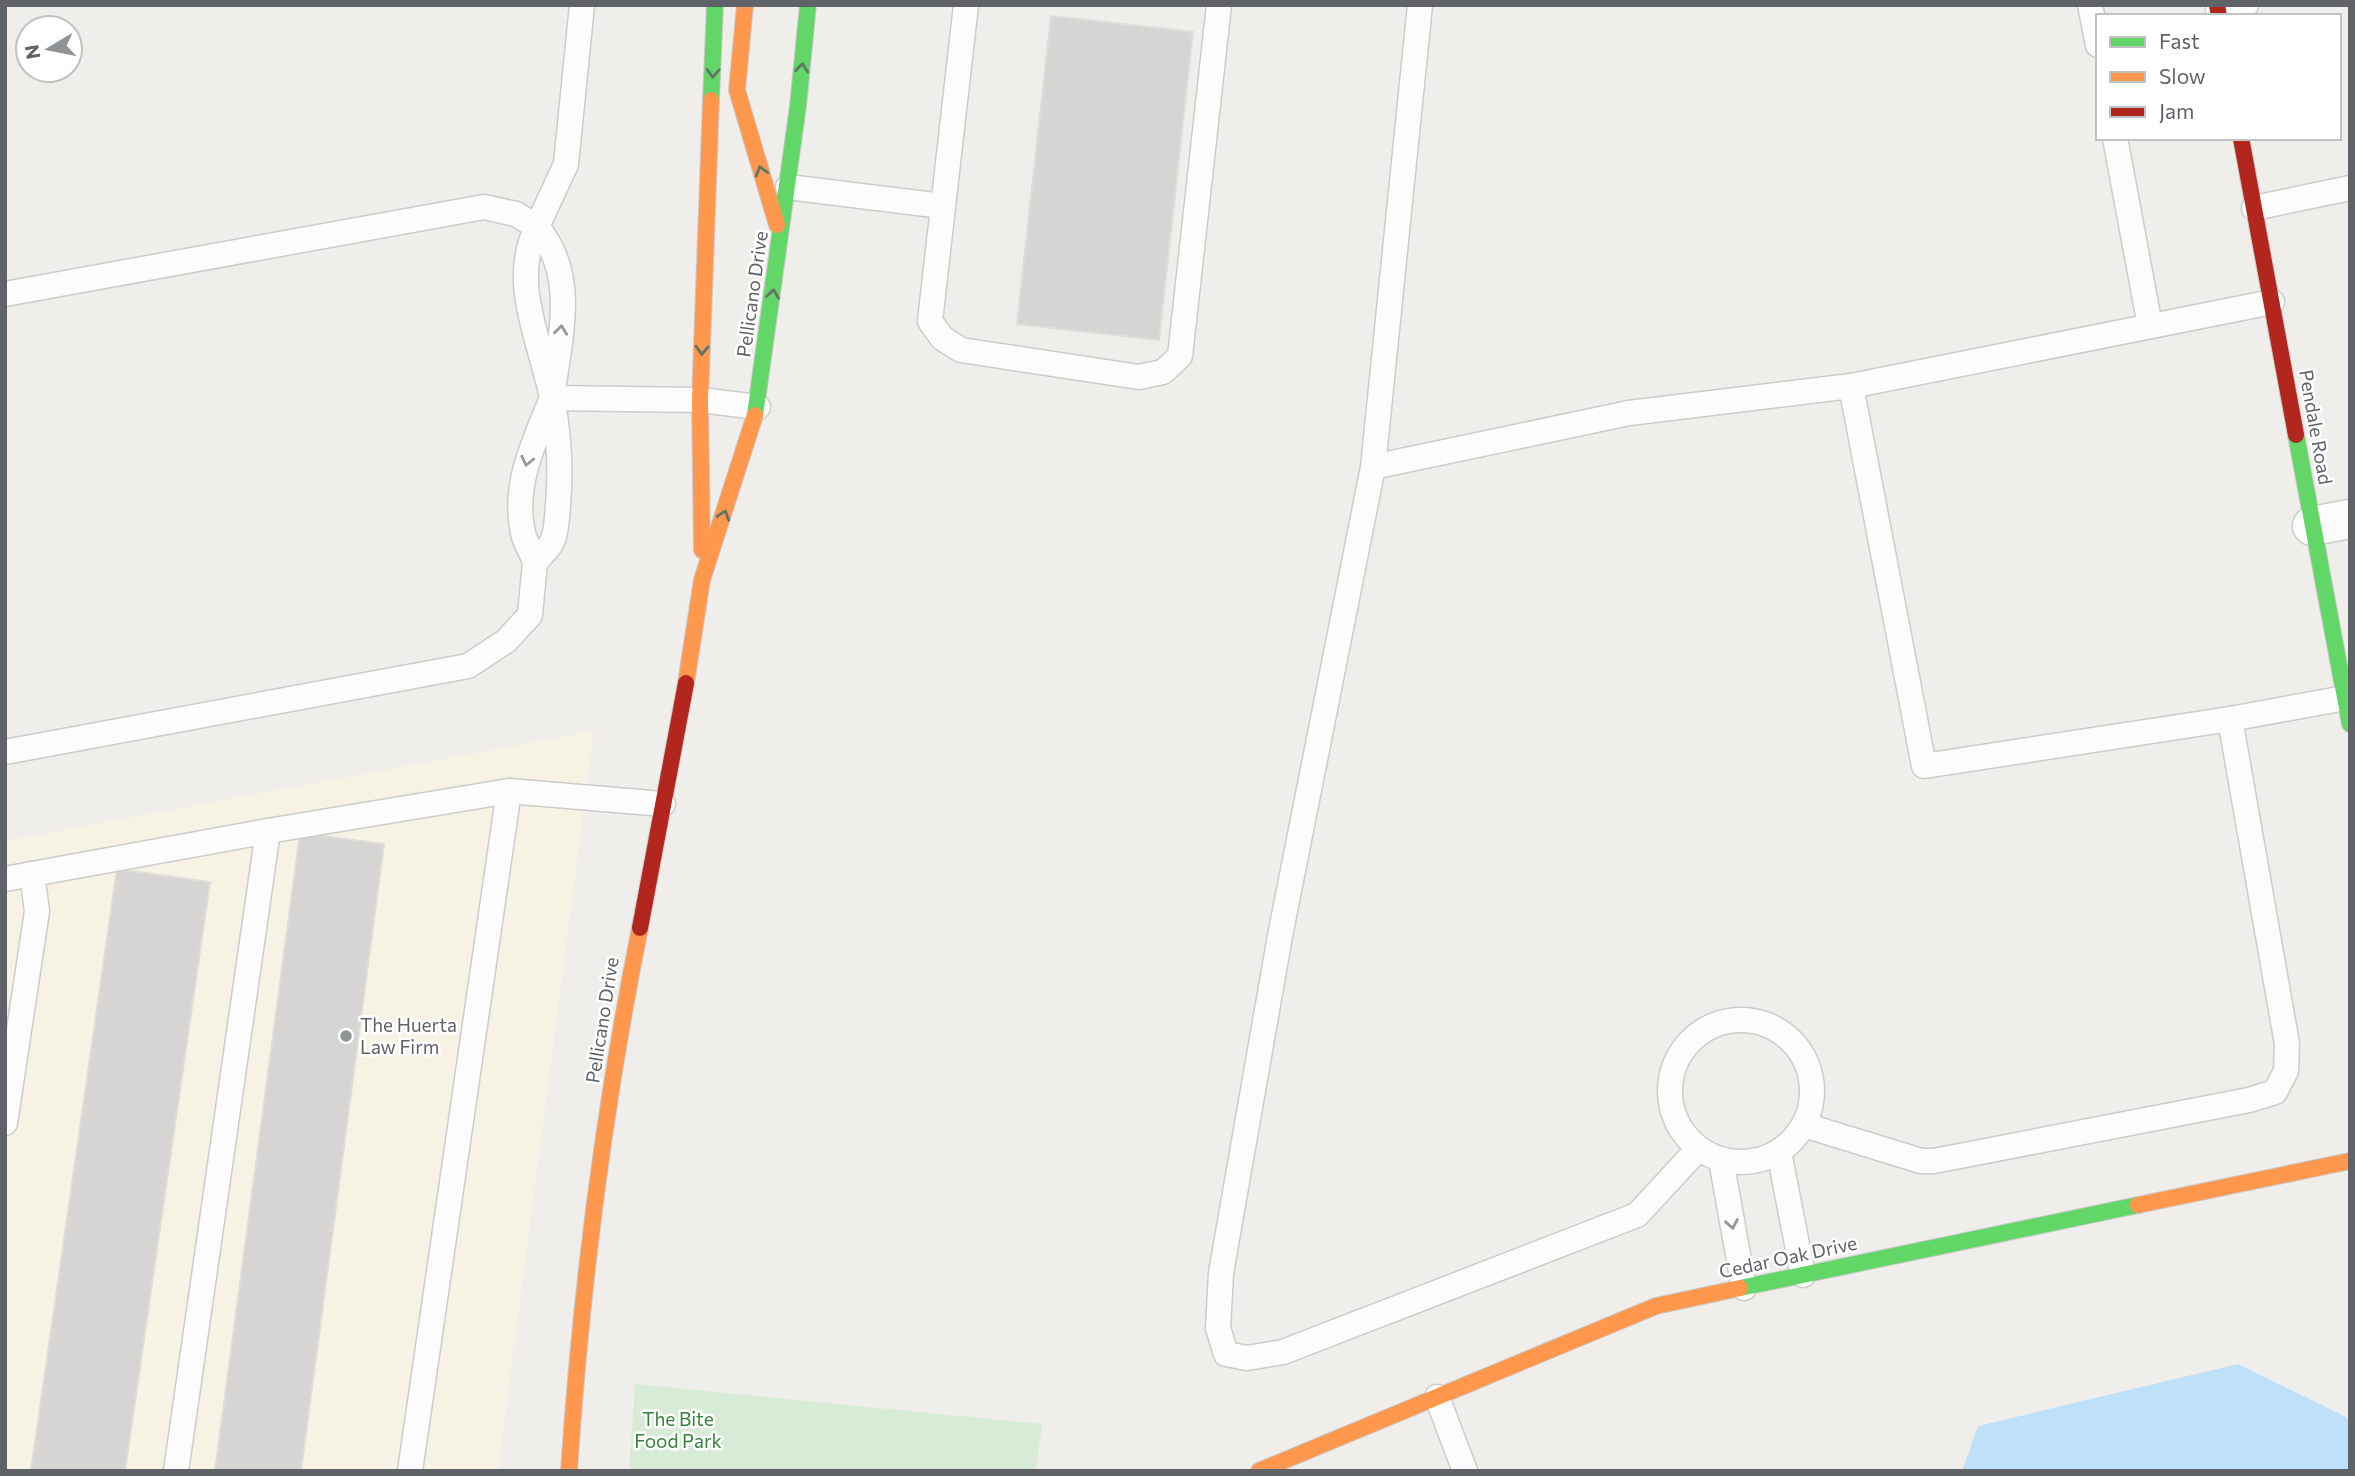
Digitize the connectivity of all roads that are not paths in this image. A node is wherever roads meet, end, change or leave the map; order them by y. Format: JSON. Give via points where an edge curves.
{"nodes":[{"id":1,"x":582,"y":5,"type":"edge"},
{"id":2,"x":715,"y":5,"type":"edge"},
{"id":3,"x":745,"y":5,"type":"edge"},
{"id":4,"x":808,"y":5,"type":"edge"},
{"id":5,"x":966,"y":5,"type":"edge"},
{"id":6,"x":1219,"y":5,"type":"edge"},
{"id":7,"x":1420,"y":5,"type":"edge"},
{"id":8,"x":2090,"y":5,"type":"edge"},
{"id":9,"x":2246,"y":5,"type":"edge"},
{"id":10,"x":2218,"y":10,"type":"edge"},
{"id":11,"x":2096,"y":35,"type":"edge"},
{"id":12,"x":2115,"y":140,"type":"edge"},
{"id":13,"x":2242,"y":140,"type":"edge"},
{"id":14,"x":788,"y":187,"type":"junction"},
{"id":15,"x":2350,"y":188,"type":"edge"},
{"id":16,"x":942,"y":206,"type":"junction"},
{"id":17,"x":2254,"y":208,"type":"junction"},
{"id":18,"x":537,"y":227,"type":"junction"},
{"id":19,"x":781,"y":237,"type":"junction"},
{"id":20,"x":5,"y":294,"type":"edge"},
{"id":21,"x":2272,"y":302,"type":"junction"},
{"id":22,"x":2150,"y":326,"type":"junction"},
{"id":23,"x":1851,"y":386,"type":"junction"},
{"id":24,"x":552,"y":398,"type":"junction"},
{"id":25,"x":700,"y":400,"type":"junction"},
{"id":26,"x":758,"y":407,"type":"junction"},
{"id":27,"x":1373,"y":467,"type":"junction"},
{"id":28,"x":2350,"y":519,"type":"edge"},
{"id":29,"x":2312,"y":526,"type":"junction"},
{"id":30,"x":535,"y":562,"type":"junction"},
{"id":31,"x":702,"y":580,"type":"junction"},
{"id":32,"x":2345,"y":698,"type":"junction"},
{"id":33,"x":2230,"y":719,"type":"junction"},
{"id":34,"x":2350,"y":724,"type":"edge"},
{"id":35,"x":5,"y":752,"type":"edge"},
{"id":36,"x":509,"y":791,"type":"junction"},
{"id":37,"x":663,"y":804,"type":"junction"},
{"id":38,"x":268,"y":831,"type":"junction"},
{"id":39,"x":32,"y":874,"type":"junction"},
{"id":40,"x":5,"y":879,"type":"edge"},
{"id":41,"x":5,"y":1123,"type":"edge"},
{"id":42,"x":1804,"y":1125,"type":"junction"},
{"id":43,"x":1698,"y":1149,"type":"junction"},
{"id":44,"x":1779,"y":1152,"type":"junction"},
{"id":45,"x":1721,"y":1160,"type":"junction"},
{"id":46,"x":2350,"y":1161,"type":"edge"},
{"id":47,"x":1802,"y":1275,"type":"junction"},
{"id":48,"x":1744,"y":1288,"type":"junction"},
{"id":49,"x":1437,"y":1397,"type":"junction"},
{"id":50,"x":176,"y":1471,"type":"edge"},
{"id":51,"x":410,"y":1471,"type":"edge"},
{"id":52,"x":569,"y":1471,"type":"edge"},
{"id":53,"x":1259,"y":1471,"type":"edge"},
{"id":54,"x":1465,"y":1471,"type":"edge"}],
"edges":[{"from":1,"to":18,"type":"lane","via":[[566,164]]},
{"from":2,"to":25,"type":"main road","name":"Pellicano Drive","one_way":true},
{"from":19,"to":3,"type":"main road","one_way":true,"via":[[737,90]]},
{"from":14,"to":4,"type":"main road","name":"Pellicano Drive","one_way":true},
{"from":5,"to":16,"type":"lane"},
{"from":6,"to":16,"type":"lane","via":[[1180,356],[1163,372],[1139,377],[961,350],[942,338],[930,321]]},
{"from":7,"to":27,"type":"lane"},
{"from":8,"to":11,"type":"lane"},
{"from":9,"to":10,"type":"lane"},
{"from":12,"to":22,"type":"lane"},
{"from":13,"to":17,"type":"main road","name":"Pendale Road"},
{"from":14,"to":16,"type":"lane"},
{"from":14,"to":19,"type":"main road","name":"Pellicano Drive"},
{"from":15,"to":17,"type":"lane"},
{"from":17,"to":21,"type":"main road","name":"Pendale Road"},
{"from":18,"to":20,"type":"lane","via":[[516,214],[484,207]]},
{"from":18,"to":24,"type":"lane","via":[[525,266],[528,309]]},
{"from":24,"to":18,"type":"lane","one_way":true,"via":[[564,301],[558,259]]},
{"from":26,"to":19,"type":"main road","name":"Pellicano Drive","one_way":true},
{"from":21,"to":22,"type":"lane"},
{"from":21,"to":29,"type":"main road","name":"Pendale Road"},
{"from":22,"to":23,"type":"lane"},
{"from":23,"to":27,"type":"lane","via":[[1629,413]]},
{"from":23,"to":33,"type":"lane","via":[[1924,766]]},
{"from":24,"to":25,"type":"lane"},
{"from":24,"to":30,"type":"lane","via":[[559,453],[557,512],[553,541]]},
{"from":24,"to":30,"type":"lane","one_way":true,"via":[[527,456],[520,508],[524,537]]},
{"from":25,"to":26,"type":"lane"},
{"from":25,"to":31,"type":"main road","name":"Pellicano Drive"},
{"from":31,"to":26,"type":"main road","name":"Pellicano Drive","one_way":true},
{"from":27,"to":43,"type":"lane","via":[[1280,936],[1221,1273],[1218,1328],[1226,1354],[1247,1358],[1283,1352],[1637,1215]]},
{"from":28,"to":29,"type":"street"},
{"from":29,"to":32,"type":"main road","name":"Pendale Road"},
{"from":30,"to":35,"type":"lane","via":[[530,615],[506,641],[468,666]]},
{"from":31,"to":37,"type":"main road","name":"Pellicano Drive"},
{"from":32,"to":33,"type":"lane"},
{"from":32,"to":34,"type":"main road","name":"Pendale Road"},
{"from":33,"to":42,"type":"lane","via":[[2287,1044],[2286,1071],[2275,1091],[2249,1100],[1934,1161]]},
{"from":36,"to":37,"type":"lane"},
{"from":36,"to":38,"type":"lane"},
{"from":36,"to":51,"type":"lane"},
{"from":37,"to":52,"type":"main road","name":"Pellicano Drive","via":[[628,987],[592,1222]]},
{"from":38,"to":39,"type":"lane"},
{"from":38,"to":50,"type":"lane"},
{"from":39,"to":40,"type":"lane"},
{"from":39,"to":41,"type":"lane","via":[[37,911]]},
{"from":42,"to":43,"type":"lane","via":[[1812,1080],[1804,1057],[1790,1038],[1770,1025],[1724,1021],[1702,1030],[1685,1045],[1669,1089],[1672,1112],[1682,1133]]},
{"from":42,"to":44,"type":"lane"},
{"from":43,"to":45,"type":"lane"},
{"from":44,"to":45,"type":"lane","via":[[1760,1161]]},
{"from":44,"to":47,"type":"lane"},
{"from":45,"to":48,"type":"lane","one_way":true},
{"from":46,"to":47,"type":"main road","name":"Cedar Oak Drive"},
{"from":47,"to":48,"type":"main road","name":"Cedar Oak Drive"},
{"from":48,"to":49,"type":"main road","name":"Cedar Oak Drive","via":[[1656,1306]]},
{"from":49,"to":53,"type":"main road","name":"Cedar Oak Drive"},
{"from":49,"to":54,"type":"lane"}]}
